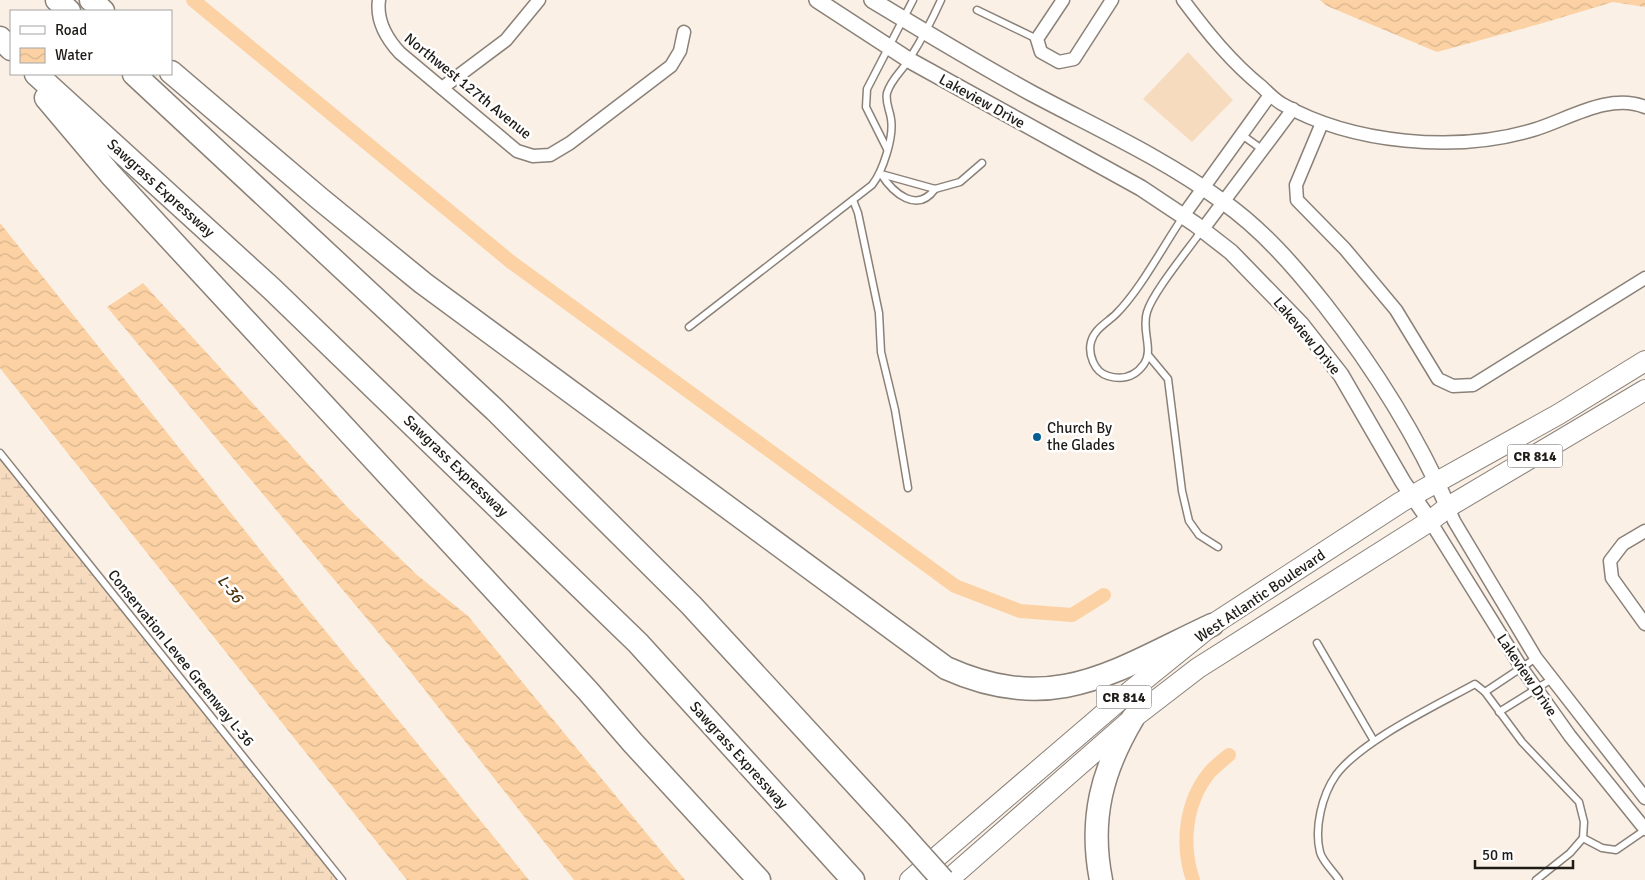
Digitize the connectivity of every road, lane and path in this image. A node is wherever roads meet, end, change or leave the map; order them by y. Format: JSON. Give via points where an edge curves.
{"nodes":[{"id":1,"x":57,"y":0,"type":"edge"},
{"id":2,"x":91,"y":0,"type":"edge"},
{"id":3,"x":539,"y":0,"type":"edge"},
{"id":4,"x":817,"y":0,"type":"edge"},
{"id":5,"x":872,"y":0,"type":"edge"},
{"id":6,"x":913,"y":0,"type":"edge"},
{"id":7,"x":941,"y":0,"type":"edge"},
{"id":8,"x":1063,"y":0,"type":"edge"},
{"id":9,"x":1112,"y":0,"type":"edge"},
{"id":10,"x":1183,"y":0,"type":"edge"},
{"id":11,"x":379,"y":4,"type":"edge"},
{"id":12,"x":68,"y":10,"type":"edge"},
{"id":13,"x":102,"y":10,"type":"edge"},
{"id":14,"x":977,"y":10,"type":"dead end"},
{"id":15,"x":904,"y":19,"type":"junction"},
{"id":16,"x":684,"y":32,"type":"dead end"},
{"id":17,"x":926,"y":32,"type":"junction"},
{"id":18,"x":0,"y":38,"type":"edge"},
{"id":19,"x":1038,"y":38,"type":"junction"},
{"id":20,"x":10,"y":48,"type":"edge"},
{"id":21,"x":888,"y":48,"type":"junction"},
{"id":22,"x":909,"y":60,"type":"junction"},
{"id":23,"x":172,"y":73,"type":"edge"},
{"id":24,"x":32,"y":75,"type":"edge"},
{"id":25,"x":37,"y":75,"type":"edge"},
{"id":26,"x":135,"y":75,"type":"edge"},
{"id":27,"x":442,"y":88,"type":"junction"},
{"id":28,"x":1270,"y":94,"type":"junction"},
{"id":29,"x":1645,"y":107,"type":"edge"},
{"id":30,"x":1293,"y":109,"type":"junction"},
{"id":31,"x":1322,"y":123,"type":"junction"},
{"id":32,"x":1242,"y":135,"type":"junction"},
{"id":33,"x":886,"y":148,"type":"junction"},
{"id":34,"x":1263,"y":150,"type":"junction"},
{"id":35,"x":982,"y":163,"type":"dead end"},
{"id":36,"x":881,"y":174,"type":"junction"},
{"id":37,"x":1204,"y":188,"type":"junction"},
{"id":38,"x":936,"y":189,"type":"junction"},
{"id":39,"x":853,"y":200,"type":"junction"},
{"id":40,"x":1224,"y":202,"type":"junction"},
{"id":41,"x":1183,"y":216,"type":"junction"},
{"id":42,"x":1203,"y":229,"type":"junction"},
{"id":43,"x":1645,"y":278,"type":"edge"},
{"id":44,"x":689,"y":327,"type":"dead end"},
{"id":45,"x":1148,"y":355,"type":"junction"},
{"id":46,"x":1645,"y":361,"type":"edge"},
{"id":47,"x":1645,"y":390,"type":"edge"},
{"id":48,"x":0,"y":452,"type":"edge"},
{"id":49,"x":1436,"y":482,"type":"junction"},
{"id":50,"x":908,"y":488,"type":"dead end"},
{"id":51,"x":1412,"y":496,"type":"junction"},
{"id":52,"x":1448,"y":507,"type":"junction"},
{"id":53,"x":1430,"y":521,"type":"junction"},
{"id":54,"x":1645,"y":531,"type":"edge"},
{"id":55,"x":1218,"y":547,"type":"dead end"},
{"id":56,"x":1645,"y":624,"type":"edge"},
{"id":57,"x":1212,"y":625,"type":"junction"},
{"id":58,"x":1317,"y":643,"type":"dead end"},
{"id":59,"x":1536,"y":658,"type":"junction"},
{"id":60,"x":1521,"y":667,"type":"junction"},
{"id":61,"x":1552,"y":679,"type":"junction"},
{"id":62,"x":1536,"y":689,"type":"junction"},
{"id":63,"x":1485,"y":692,"type":"junction"},
{"id":64,"x":1499,"y":712,"type":"junction"},
{"id":65,"x":1133,"y":718,"type":"junction"},
{"id":66,"x":1374,"y":741,"type":"junction"},
{"id":67,"x":1645,"y":798,"type":"edge"},
{"id":68,"x":1645,"y":829,"type":"edge"},
{"id":69,"x":1583,"y":838,"type":"junction"},
{"id":70,"x":852,"y":878,"type":"edge"},
{"id":71,"x":342,"y":880,"type":"edge"},
{"id":72,"x":759,"y":880,"type":"edge"},
{"id":73,"x":910,"y":880,"type":"edge"},
{"id":74,"x":943,"y":880,"type":"edge"},
{"id":75,"x":948,"y":880,"type":"edge"},
{"id":76,"x":1101,"y":880,"type":"edge"},
{"id":77,"x":1340,"y":880,"type":"edge"},
{"id":78,"x":1536,"y":880,"type":"edge"}],
"edges":[{"from":1,"to":12,"type":"highway"},
{"from":2,"to":13,"type":"highway"},
{"from":3,"to":27,"type":"street","via":[[506,40]]},
{"from":4,"to":21,"type":"street","name":"Lakeview Drive"},
{"from":5,"to":15,"type":"street","name":"Lakeview Drive"},
{"from":6,"to":15,"type":"lane"},
{"from":7,"to":17,"type":"lane"},
{"from":8,"to":19,"type":"street"},
{"from":9,"to":19,"type":"street","via":[[1074,59],[1059,62],[1050,58],[1041,52]]},
{"from":10,"to":28,"type":"street","via":[[1243,72]]},
{"from":11,"to":27,"type":"street","name":"Northwest 127th Avenue","via":[[382,26],[389,41]]},
{"from":14,"to":19,"type":"lane"},
{"from":15,"to":17,"type":"street","name":"Lakeview Drive"},
{"from":15,"to":21,"type":"lane"},
{"from":16,"to":27,"type":"street","name":"Northwest 127th Avenue","via":[[680,51],[671,66],[550,155],[533,156],[517,151]]},
{"from":17,"to":22,"type":"lane"},
{"from":17,"to":37,"type":"street","name":"Lakeview Drive","via":[[1162,161]]},
{"from":18,"to":20,"type":"highway"},
{"from":21,"to":22,"type":"street","name":"Lakeview Drive"},
{"from":21,"to":33,"type":"lane","via":[[867,88],[866,107]]},
{"from":22,"to":33,"type":"lane","via":[[892,81],[887,94],[892,132]]},
{"from":22,"to":41,"type":"street","name":"Lakeview Drive","via":[[1141,188]]},
{"from":23,"to":57,"type":"highway","via":[[424,283],[946,668],[1014,689],[1066,687],[1106,676]]},
{"from":24,"to":72,"type":"highway","via":[[49,103],[112,175]]},
{"from":25,"to":70,"type":"highway","name":"Sawgrass Expressway","via":[[272,289],[638,643]]},
{"from":26,"to":74,"type":"highway","bridge":true,"via":[[495,410],[691,605]]},
{"from":28,"to":30,"type":"street"},
{"from":28,"to":32,"type":"street"},
{"from":29,"to":31,"type":"street","via":[[1620,101],[1497,140],[1460,142],[1418,143]]},
{"from":30,"to":31,"type":"street"},
{"from":30,"to":34,"type":"street"},
{"from":31,"to":43,"type":"street","via":[[1296,185],[1297,200],[1345,249],[1396,310],[1438,379],[1453,386],[1473,385]]},
{"from":32,"to":34,"type":"lane"},
{"from":32,"to":37,"type":"street"},
{"from":33,"to":36,"type":"lane"},
{"from":34,"to":40,"type":"street"},
{"from":35,"to":38,"type":"lane","via":[[960,182]]},
{"from":36,"to":38,"type":"lane"},
{"from":36,"to":38,"type":"lane","via":[[904,198],[926,199]]},
{"from":36,"to":39,"type":"lane"},
{"from":37,"to":40,"type":"street","name":"Lakeview Drive"},
{"from":37,"to":41,"type":"street"},
{"from":39,"to":44,"type":"lane"},
{"from":39,"to":50,"type":"lane","via":[[879,313],[882,352]]},
{"from":40,"to":42,"type":"street"},
{"from":40,"to":49,"type":"street","name":"Lakeview Drive","via":[[1280,252],[1356,343],[1383,382]]},
{"from":41,"to":42,"type":"street","name":"Lakeview Drive"},
{"from":41,"to":45,"type":"lane","via":[[1125,304],[1091,340],[1094,366],[1105,375],[1122,379],[1135,374]]},
{"from":42,"to":45,"type":"lane","via":[[1147,312],[1144,329]]},
{"from":42,"to":51,"type":"street","name":"Lakeview Drive","via":[[1231,252],[1301,324],[1341,374]]},
{"from":45,"to":55,"type":"lane","via":[[1168,379],[1182,492],[1189,521],[1199,535]]},
{"from":46,"to":49,"type":"main road","name":"West Atlantic Boulevard","number":"CR 814","via":[[1559,414]]},
{"from":47,"to":52,"type":"main road","name":"West Atlantic Boulevard","number":"CR 814"},
{"from":48,"to":71,"type":"lane","name":"Conservation Levee Greenway L-36"},
{"from":49,"to":51,"type":"main road","name":"West Atlantic Boulevard","number":"CR 814"},
{"from":49,"to":52,"type":"street","name":"Lakeview Drive"},
{"from":51,"to":53,"type":"street","name":"Lakeview Drive"},
{"from":51,"to":57,"type":"main road","name":"West Atlantic Boulevard","number":"CR 814"},
{"from":52,"to":53,"type":"main road","name":"West Atlantic Boulevard","number":"CR 814"},
{"from":52,"to":59,"type":"street","name":"Lakeview Drive"},
{"from":53,"to":60,"type":"street","name":"Lakeview Drive"},
{"from":53,"to":65,"type":"main road","name":"West Atlantic Boulevard","number":"CR 814","via":[[1198,668]]},
{"from":54,"to":56,"type":"street","via":[[1623,544],[1610,561],[1612,578]]},
{"from":57,"to":73,"type":"main road","name":"West Atlantic Boulevard","number":"CR 814"},
{"from":58,"to":66,"type":"lane"},
{"from":59,"to":60,"type":"lane"},
{"from":59,"to":61,"type":"street","name":"Lakeview Drive"},
{"from":60,"to":62,"type":"street","name":"Lakeview Drive"},
{"from":60,"to":63,"type":"lane"},
{"from":61,"to":62,"type":"lane"},
{"from":61,"to":67,"type":"street","name":"Lakeview Drive"},
{"from":62,"to":64,"type":"lane"},
{"from":62,"to":68,"type":"street","name":"Lakeview Drive"},
{"from":63,"to":64,"type":"lane"},
{"from":63,"to":66,"type":"lane","via":[[1475,684]]},
{"from":64,"to":69,"type":"lane","via":[[1522,742],[1579,802],[1584,822]]},
{"from":65,"to":75,"type":"main road","name":"West Atlantic Boulevard","number":"CR 814"},
{"from":65,"to":76,"type":"highway","via":[[1111,757],[1098,808],[1096,846]]},
{"from":66,"to":77,"type":"lane","via":[[1336,775],[1322,804],[1320,853]]},
{"from":68,"to":69,"type":"lane","via":[[1616,850],[1602,848]]},
{"from":69,"to":78,"type":"lane","via":[[1570,853]]}]}
